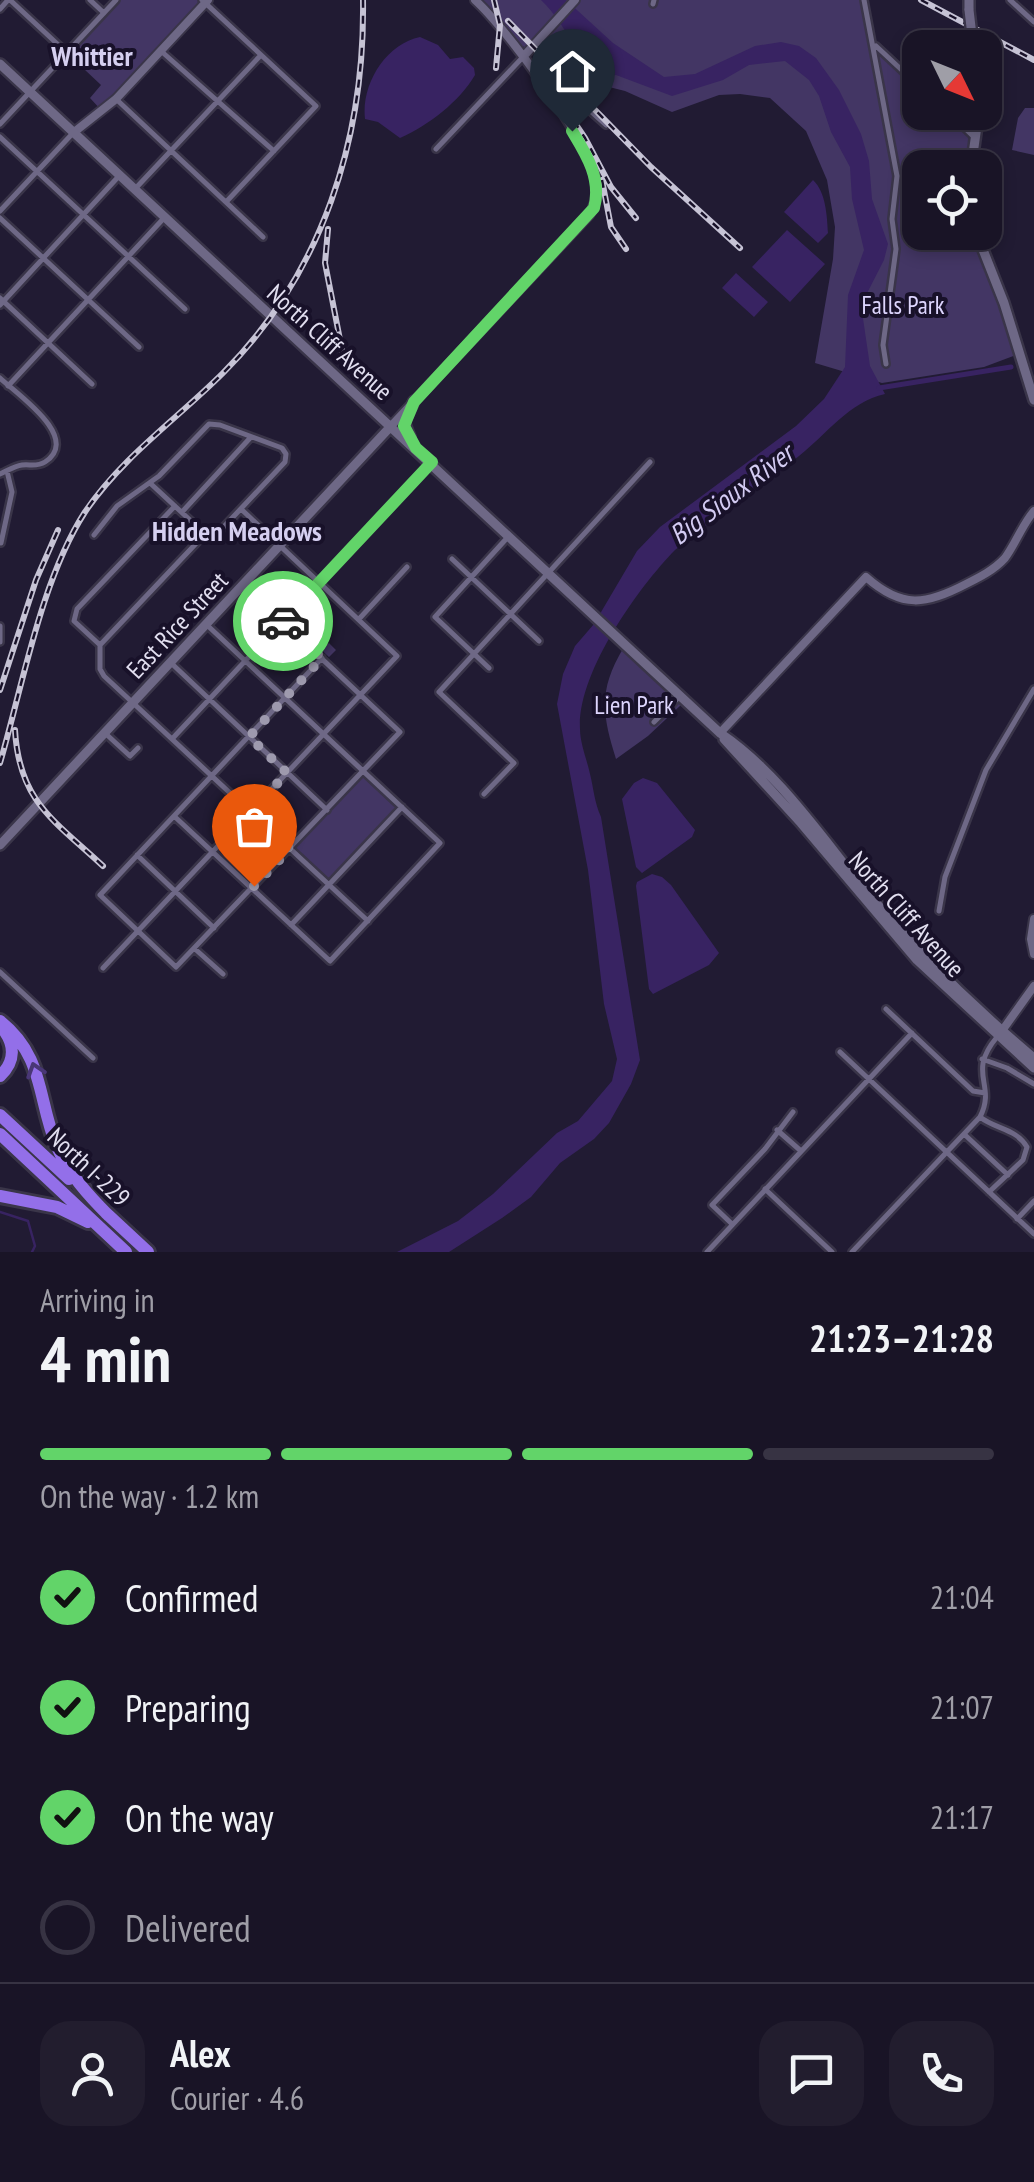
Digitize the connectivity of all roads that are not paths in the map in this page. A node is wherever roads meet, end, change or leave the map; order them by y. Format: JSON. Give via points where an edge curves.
{"nodes":[{"id":1,"x":9,"y":0,"type":"edge"},
{"id":2,"x":90,"y":0,"type":"edge"},
{"id":3,"x":116,"y":0,"type":"edge"},
{"id":4,"x":475,"y":0,"type":"edge"},
{"id":5,"x":574,"y":0,"type":"edge"},
{"id":6,"x":864,"y":0,"type":"edge"},
{"id":7,"x":1010,"y":0,"type":"edge"},
{"id":8,"x":205,"y":1,"type":"edge"},
{"id":9,"x":969,"y":5,"type":"edge"},
{"id":10,"x":0,"y":9,"type":"edge"},
{"id":11,"x":104,"y":13,"type":"junction"},
{"id":12,"x":1034,"y":22,"type":"edge"},
{"id":13,"x":971,"y":30,"type":"edge"},
{"id":14,"x":874,"y":44,"type":"junction"},
{"id":15,"x":161,"y":50,"type":"junction"},
{"id":16,"x":67,"y":53,"type":"junction"},
{"id":17,"x":261,"y":54,"type":"junction"},
{"id":18,"x":523,"y":58,"type":"junction"},
{"id":19,"x":0,"y":64,"type":"edge"},
{"id":20,"x":902,"y":70,"type":"edge"},
{"id":21,"x":30,"y":92,"type":"junction"},
{"id":22,"x":550,"y":97,"type":"junction"},
{"id":23,"x":116,"y":99,"type":"junction"},
{"id":24,"x":218,"y":100,"type":"junction"},
{"id":25,"x":0,"y":124,"type":"edge"},
{"id":26,"x":606,"y":125,"type":"dead end"},
{"id":27,"x":967,"y":130,"type":"edge"},
{"id":28,"x":978,"y":130,"type":"edge"},
{"id":29,"x":73,"y":133,"type":"junction"},
{"id":30,"x":0,"y":137,"type":"edge"},
{"id":31,"x":977,"y":139,"type":"junction"},
{"id":32,"x":436,"y":149,"type":"dead end"},
{"id":33,"x":172,"y":150,"type":"junction"},
{"id":34,"x":975,"y":150,"type":"edge"},
{"id":35,"x":274,"y":151,"type":"junction"},
{"id":36,"x":37,"y":172,"type":"junction"},
{"id":37,"x":120,"y":176,"type":"junction"},
{"id":38,"x":134,"y":190,"type":"junction"},
{"id":39,"x":227,"y":201,"type":"junction"},
{"id":40,"x":0,"y":215,"type":"edge"},
{"id":41,"x":84,"y":215,"type":"junction"},
{"id":42,"x":164,"y":218,"type":"junction"},
{"id":43,"x":262,"y":238,"type":"dead end"},
{"id":44,"x":983,"y":250,"type":"edge"},
{"id":45,"x":128,"y":256,"type":"junction"},
{"id":46,"x":44,"y":258,"type":"junction"},
{"id":47,"x":88,"y":300,"type":"junction"},
{"id":48,"x":1,"y":302,"type":"edge"},
{"id":49,"x":185,"y":309,"type":"dead end"},
{"id":50,"x":48,"y":343,"type":"junction"},
{"id":51,"x":139,"y":347,"type":"dead end"},
{"id":52,"x":886,"y":364,"type":"dead end"},
{"id":53,"x":0,"y":378,"type":"edge"},
{"id":54,"x":92,"y":384,"type":"dead end"},
{"id":55,"x":8,"y":386,"type":"junction"},
{"id":56,"x":1033,"y":397,"type":"edge"},
{"id":57,"x":414,"y":402,"type":"junction"},
{"id":58,"x":392,"y":425,"type":"junction"},
{"id":59,"x":252,"y":437,"type":"junction"},
{"id":60,"x":416,"y":448,"type":"junction"},
{"id":61,"x":432,"y":462,"type":"junction"},
{"id":62,"x":650,"y":462,"type":"dead end"},
{"id":63,"x":4,"y":472,"type":"edge"},
{"id":64,"x":150,"y":482,"type":"junction"},
{"id":65,"x":174,"y":506,"type":"junction"},
{"id":66,"x":241,"y":509,"type":"junction"},
{"id":67,"x":1034,"y":511,"type":"edge"},
{"id":68,"x":182,"y":512,"type":"junction"},
{"id":69,"x":205,"y":534,"type":"junction"},
{"id":70,"x":94,"y":535,"type":"dead end"},
{"id":71,"x":509,"y":536,"type":"junction"},
{"id":72,"x":1,"y":544,"type":"edge"},
{"id":73,"x":280,"y":546,"type":"junction"},
{"id":74,"x":452,"y":559,"type":"dead end"},
{"id":75,"x":407,"y":567,"type":"dead end"},
{"id":76,"x":549,"y":572,"type":"junction"},
{"id":77,"x":471,"y":577,"type":"junction"},
{"id":78,"x":319,"y":582,"type":"junction"},
{"id":79,"x":243,"y":585,"type":"junction"},
{"id":80,"x":510,"y":614,"type":"junction"},
{"id":81,"x":359,"y":620,"type":"junction"},
{"id":82,"x":282,"y":621,"type":"junction"},
{"id":83,"x":206,"y":624,"type":"junction"},
{"id":84,"x":0,"y":626,"type":"edge"},
{"id":85,"x":539,"y":641,"type":"dead end"},
{"id":86,"x":0,"y":642,"type":"edge"},
{"id":87,"x":100,"y":646,"type":"junction"},
{"id":88,"x":473,"y":653,"type":"junction"},
{"id":89,"x":322,"y":658,"type":"junction"},
{"id":90,"x":245,"y":661,"type":"junction"},
{"id":91,"x":170,"y":662,"type":"junction"},
{"id":92,"x":489,"y":668,"type":"dead end"},
{"id":93,"x":1034,"y":689,"type":"edge"},
{"id":94,"x":361,"y":694,"type":"junction"},
{"id":95,"x":680,"y":696,"type":"junction"},
{"id":96,"x":285,"y":698,"type":"junction"},
{"id":97,"x":209,"y":700,"type":"junction"},
{"id":98,"x":132,"y":702,"type":"junction"},
{"id":99,"x":654,"y":722,"type":"dead end"},
{"id":100,"x":104,"y":732,"type":"junction"},
{"id":101,"x":720,"y":733,"type":"junction"},
{"id":102,"x":324,"y":734,"type":"junction"},
{"id":103,"x":249,"y":737,"type":"junction"},
{"id":104,"x":172,"y":739,"type":"junction"},
{"id":105,"x":138,"y":748,"type":"dead end"},
{"id":106,"x":364,"y":772,"type":"junction"},
{"id":107,"x":287,"y":773,"type":"junction"},
{"id":108,"x":212,"y":776,"type":"junction"},
{"id":109,"x":484,"y":794,"type":"dead end"},
{"id":110,"x":402,"y":807,"type":"junction"},
{"id":111,"x":327,"y":810,"type":"junction"},
{"id":112,"x":251,"y":812,"type":"junction"},
{"id":113,"x":174,"y":816,"type":"junction"},
{"id":114,"x":0,"y":845,"type":"edge"},
{"id":115,"x":290,"y":849,"type":"junction"},
{"id":116,"x":213,"y":853,"type":"junction"},
{"id":117,"x":137,"y":855,"type":"junction"},
{"id":118,"x":329,"y":886,"type":"junction"},
{"id":119,"x":251,"y":889,"type":"junction"},
{"id":120,"x":176,"y":892,"type":"junction"},
{"id":121,"x":939,"y":912,"type":"dead end"},
{"id":122,"x":1034,"y":919,"type":"edge"},
{"id":123,"x":368,"y":921,"type":"junction"},
{"id":124,"x":290,"y":926,"type":"junction"},
{"id":125,"x":214,"y":928,"type":"junction"},
{"id":126,"x":138,"y":931,"type":"junction"},
{"id":127,"x":194,"y":948,"type":"junction"},
{"id":128,"x":1034,"y":954,"type":"edge"},
{"id":129,"x":104,"y":968,"type":"dead end"},
{"id":130,"x":0,"y":972,"type":"edge"},
{"id":131,"x":223,"y":974,"type":"dead end"},
{"id":132,"x":1034,"y":986,"type":"edge"},
{"id":133,"x":886,"y":1009,"type":"dead end"},
{"id":134,"x":0,"y":1024,"type":"edge"},
{"id":135,"x":912,"y":1033,"type":"junction"},
{"id":136,"x":1000,"y":1034,"type":"junction"},
{"id":137,"x":840,"y":1052,"type":"dead end"},
{"id":138,"x":94,"y":1058,"type":"dead end"},
{"id":139,"x":1034,"y":1058,"type":"edge"},
{"id":140,"x":982,"y":1060,"type":"junction"},
{"id":141,"x":1034,"y":1068,"type":"edge"},
{"id":142,"x":0,"y":1076,"type":"edge"},
{"id":143,"x":869,"y":1079,"type":"junction"},
{"id":144,"x":1034,"y":1084,"type":"edge"},
{"id":145,"x":986,"y":1093,"type":"junction"},
{"id":146,"x":792,"y":1112,"type":"dead end"},
{"id":147,"x":0,"y":1115,"type":"edge"},
{"id":148,"x":980,"y":1116,"type":"junction"},
{"id":149,"x":777,"y":1130,"type":"junction"},
{"id":150,"x":0,"y":1134,"type":"edge"},
{"id":151,"x":964,"y":1134,"type":"junction"},
{"id":152,"x":801,"y":1151,"type":"junction"},
{"id":153,"x":946,"y":1152,"type":"junction"},
{"id":154,"x":1008,"y":1174,"type":"junction"},
{"id":155,"x":765,"y":1189,"type":"junction"},
{"id":156,"x":989,"y":1192,"type":"junction"},
{"id":157,"x":0,"y":1196,"type":"edge"},
{"id":158,"x":1034,"y":1200,"type":"edge"},
{"id":159,"x":109,"y":1216,"type":"junction"},
{"id":160,"x":1018,"y":1219,"type":"junction"},
{"id":161,"x":732,"y":1224,"type":"junction"},
{"id":162,"x":1034,"y":1234,"type":"edge"},
{"id":163,"x":712,"y":1250,"type":"edge"},
{"id":164,"x":126,"y":1252,"type":"edge"},
{"id":165,"x":148,"y":1252,"type":"edge"},
{"id":166,"x":832,"y":1252,"type":"edge"},
{"id":167,"x":852,"y":1252,"type":"edge"}],
"edges":[{"from":1,"to":10,"type":"street"},
{"from":1,"to":16,"type":"street"},
{"from":2,"to":11,"type":"street"},
{"from":3,"to":11,"type":"street"},
{"from":4,"to":18,"type":"street"},
{"from":5,"to":18,"type":"street"},
{"from":6,"to":14,"type":"street"},
{"from":7,"to":12,"type":"street"},
{"from":8,"to":15,"type":"street"},
{"from":8,"to":17,"type":"street"},
{"from":9,"to":13,"type":"main road","bridge":true},
{"from":11,"to":16,"type":"street"},
{"from":14,"to":20,"type":"street"},
{"from":14,"to":52,"type":"street","via":[[898,187]]},
{"from":15,"to":23,"type":"street"},
{"from":15,"to":24,"type":"street"},
{"from":16,"to":21,"type":"street"},
{"from":17,"to":24,"type":"street"},
{"from":17,"to":35,"type":"street","via":[[316,106]]},
{"from":18,"to":22,"type":"street"},
{"from":18,"to":32,"type":"street"},
{"from":19,"to":21,"type":"main road","name":"North Cliff Avenue"},
{"from":21,"to":25,"type":"street"},
{"from":21,"to":29,"type":"main road","name":"North Cliff Avenue"},
{"from":22,"to":26,"type":"street","via":[[570,94]]},
{"from":22,"to":57,"type":"street","name":"East Rice Street","via":[[592,169],[597,196],[590,214]]},
{"from":23,"to":29,"type":"street"},
{"from":23,"to":33,"type":"street"},
{"from":24,"to":33,"type":"street"},
{"from":24,"to":35,"type":"street"},
{"from":27,"to":31,"type":"street"},
{"from":28,"to":31,"type":"main road"},
{"from":29,"to":36,"type":"street"},
{"from":29,"to":37,"type":"main road","name":"North Cliff Avenue"},
{"from":30,"to":36,"type":"street"},
{"from":31,"to":34,"type":"main road"},
{"from":33,"to":38,"type":"street"},
{"from":33,"to":39,"type":"street"},
{"from":35,"to":39,"type":"street"},
{"from":36,"to":40,"type":"street"},
{"from":36,"to":41,"type":"street"},
{"from":37,"to":38,"type":"main road","name":"North Cliff Avenue"},
{"from":37,"to":41,"type":"street"},
{"from":38,"to":42,"type":"main road","name":"North Cliff Avenue"},
{"from":39,"to":43,"type":"street"},
{"from":40,"to":46,"type":"street"},
{"from":41,"to":45,"type":"street"},
{"from":41,"to":46,"type":"street"},
{"from":42,"to":45,"type":"street"},
{"from":42,"to":58,"type":"main road","name":"North Cliff Avenue"},
{"from":44,"to":56,"type":"main road"},
{"from":45,"to":47,"type":"street"},
{"from":45,"to":49,"type":"street"},
{"from":46,"to":47,"type":"street"},
{"from":46,"to":48,"type":"street"},
{"from":47,"to":50,"type":"street"},
{"from":47,"to":51,"type":"street"},
{"from":48,"to":50,"type":"street"},
{"from":50,"to":54,"type":"street"},
{"from":50,"to":55,"type":"street"},
{"from":53,"to":55,"type":"street"},
{"from":55,"to":63,"type":"street","via":[[57,438],[40,464]]},
{"from":57,"to":58,"type":"street","name":"East Rice Street"},
{"from":57,"to":60,"type":"main road","via":[[404,422]]},
{"from":58,"to":60,"type":"main road","name":"North Cliff Avenue"},
{"from":58,"to":73,"type":"main road","name":"East Rice Street"},
{"from":59,"to":64,"type":"street","via":[[211,423]]},
{"from":59,"to":66,"type":"street","via":[[282,448],[285,462]]},
{"from":59,"to":68,"type":"street"},
{"from":60,"to":61,"type":"main road","name":"North Cliff Avenue"},
{"from":61,"to":71,"type":"main road","name":"North Cliff Avenue"},
{"from":61,"to":78,"type":"street"},
{"from":62,"to":76,"type":"street"},
{"from":63,"to":72,"type":"street","via":[[12,492]]},
{"from":64,"to":65,"type":"street"},
{"from":64,"to":70,"type":"street"},
{"from":65,"to":68,"type":"street"},
{"from":65,"to":87,"type":"street","via":[[74,616]]},
{"from":66,"to":69,"type":"street","via":[[217,534]]},
{"from":66,"to":73,"type":"street"},
{"from":67,"to":101,"type":"street","via":[[996,567],[938,598],[902,599],[866,577]]},
{"from":68,"to":69,"type":"street"},
{"from":69,"to":87,"type":"street"},
{"from":71,"to":76,"type":"main road","name":"North Cliff Avenue"},
{"from":71,"to":77,"type":"street"},
{"from":73,"to":78,"type":"street"},
{"from":73,"to":79,"type":"main road","name":"East Rice Street"},
{"from":74,"to":77,"type":"street"},
{"from":75,"to":81,"type":"street"},
{"from":76,"to":80,"type":"street"},
{"from":76,"to":95,"type":"main road","name":"North Cliff Avenue"},
{"from":77,"to":80,"type":"street"},
{"from":77,"to":88,"type":"street","via":[[434,617]]},
{"from":78,"to":81,"type":"street"},
{"from":78,"to":82,"type":"street"},
{"from":79,"to":82,"type":"street"},
{"from":79,"to":83,"type":"main road","name":"East Rice Street"},
{"from":80,"to":85,"type":"street"},
{"from":80,"to":88,"type":"street"},
{"from":81,"to":94,"type":"street","via":[[398,656]]},
{"from":82,"to":89,"type":"street"},
{"from":82,"to":90,"type":"street"},
{"from":83,"to":90,"type":"street"},
{"from":83,"to":91,"type":"main road","name":"East Rice Street"},
{"from":84,"to":86,"type":"street"},
{"from":87,"to":98,"type":"street","via":[[101,672]]},
{"from":88,"to":92,"type":"street"},
{"from":88,"to":109,"type":"street","via":[[439,692],[514,763]]},
{"from":89,"to":94,"type":"street"},
{"from":89,"to":96,"type":"street"},
{"from":90,"to":96,"type":"street"},
{"from":90,"to":97,"type":"street"},
{"from":91,"to":97,"type":"street"},
{"from":91,"to":98,"type":"main road","name":"East Rice Street"},
{"from":93,"to":121,"type":"street","via":[[986,770],[944,876]]},
{"from":94,"to":102,"type":"street"},
{"from":94,"to":106,"type":"street","via":[[400,732]]},
{"from":95,"to":99,"type":"street"},
{"from":95,"to":101,"type":"main road","name":"North Cliff Avenue"},
{"from":96,"to":102,"type":"street"},
{"from":96,"to":103,"type":"street"},
{"from":97,"to":103,"type":"street"},
{"from":97,"to":104,"type":"street"},
{"from":98,"to":100,"type":"main road","name":"East Rice Street"},
{"from":98,"to":104,"type":"street"},
{"from":100,"to":105,"type":"street","via":[[130,756]]},
{"from":100,"to":114,"type":"main road","name":"East Rice Street"},
{"from":101,"to":136,"type":"main road","name":"North Cliff Avenue","via":[[900,942]]},
{"from":102,"to":106,"type":"street"},
{"from":102,"to":107,"type":"street"},
{"from":103,"to":107,"type":"street"},
{"from":103,"to":108,"type":"street"},
{"from":104,"to":108,"type":"street"},
{"from":106,"to":110,"type":"street"},
{"from":106,"to":111,"type":"street"},
{"from":107,"to":111,"type":"street"},
{"from":107,"to":112,"type":"street"},
{"from":108,"to":112,"type":"street"},
{"from":108,"to":113,"type":"street"},
{"from":110,"to":118,"type":"street"},
{"from":110,"to":123,"type":"street","via":[[440,843]]},
{"from":111,"to":115,"type":"street"},
{"from":112,"to":115,"type":"street"},
{"from":112,"to":116,"type":"street"},
{"from":113,"to":116,"type":"street"},
{"from":113,"to":117,"type":"street"},
{"from":115,"to":118,"type":"street"},
{"from":115,"to":119,"type":"street"},
{"from":116,"to":119,"type":"street"},
{"from":116,"to":120,"type":"street"},
{"from":117,"to":120,"type":"street"},
{"from":117,"to":126,"type":"street","via":[[100,895]]},
{"from":118,"to":123,"type":"street"},
{"from":118,"to":124,"type":"street"},
{"from":119,"to":124,"type":"street"},
{"from":119,"to":125,"type":"street"},
{"from":120,"to":125,"type":"street"},
{"from":120,"to":126,"type":"street"},
{"from":122,"to":128,"type":"street"},
{"from":123,"to":124,"type":"street","via":[[330,961]]},
{"from":125,"to":127,"type":"street"},
{"from":126,"to":127,"type":"street","via":[[176,967]]},
{"from":126,"to":129,"type":"street"},
{"from":127,"to":131,"type":"street"},
{"from":130,"to":138,"type":"street"},
{"from":132,"to":136,"type":"street"},
{"from":133,"to":135,"type":"street"},
{"from":134,"to":142,"type":"highway","via":[[12,1054]]},
{"from":159,"to":134,"type":"highway","one_way":true,"via":[[63,1159],[34,1062],[20,1038]]},
{"from":135,"to":143,"type":"street"},
{"from":135,"to":145,"type":"street","via":[[973,1092]]},
{"from":136,"to":139,"type":"main road","name":"North Cliff Avenue"},
{"from":136,"to":140,"type":"street"},
{"from":136,"to":141,"type":"main road","name":"North Cliff Avenue"},
{"from":137,"to":143,"type":"street"},
{"from":140,"to":144,"type":"street"},
{"from":140,"to":145,"type":"street"},
{"from":143,"to":152,"type":"street"},
{"from":143,"to":153,"type":"street"},
{"from":145,"to":148,"type":"street"},
{"from":146,"to":149,"type":"street"},
{"from":147,"to":159,"type":"highway","name":"North I-229"},
{"from":148,"to":151,"type":"street"},
{"from":148,"to":154,"type":"street","via":[[1025,1142],[1023,1160]]},
{"from":149,"to":152,"type":"street"},
{"from":149,"to":161,"type":"street","via":[[712,1205]]},
{"from":150,"to":164,"type":"highway","name":"North I-229"},
{"from":151,"to":153,"type":"street"},
{"from":151,"to":154,"type":"street"},
{"from":152,"to":155,"type":"street"},
{"from":153,"to":156,"type":"street"},
{"from":153,"to":167,"type":"street"},
{"from":154,"to":156,"type":"street"},
{"from":155,"to":161,"type":"street"},
{"from":155,"to":166,"type":"street"},
{"from":156,"to":160,"type":"street"},
{"from":157,"to":164,"type":"highway","via":[[68,1212]]},
{"from":158,"to":160,"type":"street"},
{"from":159,"to":165,"type":"highway","name":"North I-229"},
{"from":160,"to":162,"type":"street"},
{"from":161,"to":163,"type":"street"}]}
